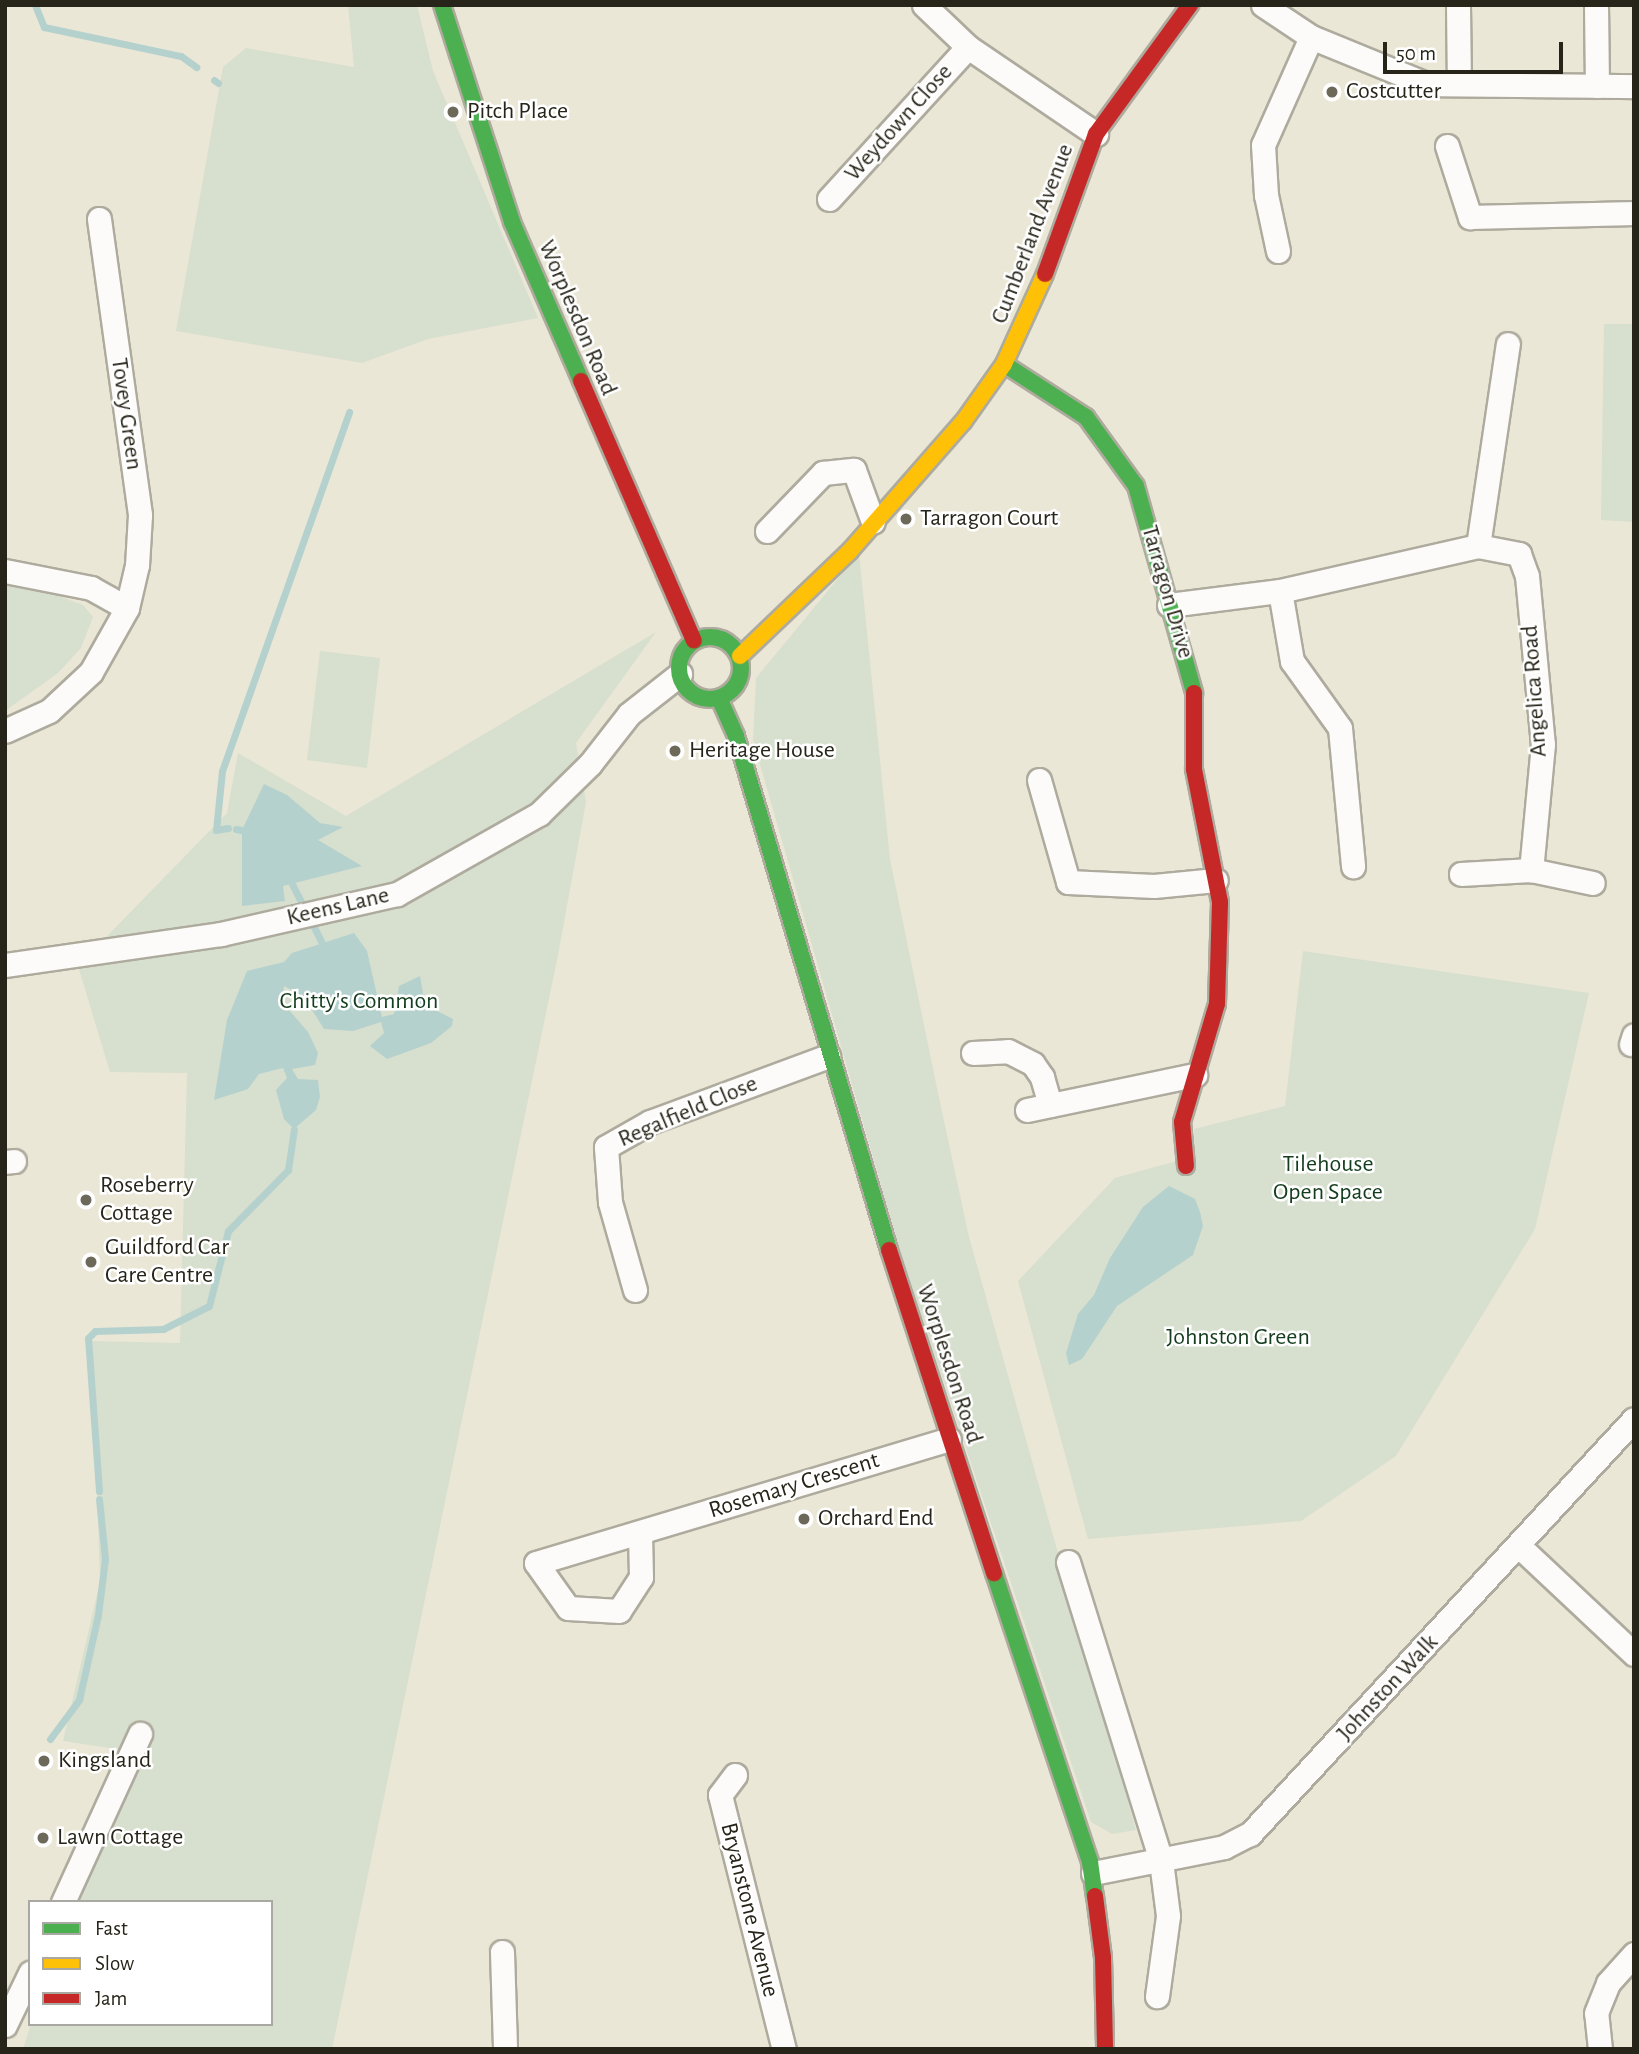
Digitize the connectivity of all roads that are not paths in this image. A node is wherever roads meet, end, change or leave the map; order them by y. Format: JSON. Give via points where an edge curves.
{"nodes":[{"id":1,"x":442,"y":5,"type":"edge"},
{"id":2,"x":924,"y":5,"type":"edge"},
{"id":3,"x":1190,"y":5,"type":"edge"},
{"id":4,"x":1263,"y":5,"type":"edge"},
{"id":5,"x":1458,"y":5,"type":"edge"},
{"id":6,"x":1596,"y":5,"type":"edge"},
{"id":7,"x":1311,"y":37,"type":"junction"},
{"id":8,"x":968,"y":47,"type":"junction"},
{"id":9,"x":1459,"y":84,"type":"junction"},
{"id":10,"x":1597,"y":86,"type":"junction"},
{"id":11,"x":1634,"y":86,"type":"edge"},
{"id":12,"x":1096,"y":134,"type":"junction"},
{"id":13,"x":1447,"y":146,"type":"dead end"},
{"id":14,"x":829,"y":199,"type":"dead end"},
{"id":15,"x":1634,"y":213,"type":"edge"},
{"id":16,"x":99,"y":219,"type":"dead end"},
{"id":17,"x":1278,"y":251,"type":"dead end"},
{"id":18,"x":1508,"y":344,"type":"dead end"},
{"id":19,"x":1004,"y":364,"type":"junction"},
{"id":20,"x":873,"y":522,"type":"junction"},
{"id":21,"x":767,"y":531,"type":"dead end"},
{"id":22,"x":1478,"y":546,"type":"junction"},
{"id":23,"x":5,"y":571,"type":"edge"},
{"id":24,"x":1280,"y":591,"type":"junction"},
{"id":25,"x":1168,"y":605,"type":"junction"},
{"id":26,"x":127,"y":608,"type":"junction"},
{"id":27,"x":694,"y":641,"type":"junction"},
{"id":28,"x":740,"y":656,"type":"junction"},
{"id":29,"x":680,"y":674,"type":"junction"},
{"id":30,"x":719,"y":698,"type":"junction"},
{"id":31,"x":5,"y":731,"type":"edge"},
{"id":32,"x":1039,"y":780,"type":"dead end"},
{"id":33,"x":1353,"y":866,"type":"dead end"},
{"id":34,"x":1531,"y":870,"type":"junction"},
{"id":35,"x":1461,"y":874,"type":"dead end"},
{"id":36,"x":1216,"y":880,"type":"junction"},
{"id":37,"x":1593,"y":883,"type":"dead end"},
{"id":38,"x":5,"y":965,"type":"edge"},
{"id":39,"x":973,"y":1053,"type":"dead end"},
{"id":40,"x":828,"y":1056,"type":"junction"},
{"id":41,"x":1195,"y":1075,"type":"junction"},
{"id":42,"x":1050,"y":1105,"type":"junction"},
{"id":43,"x":1027,"y":1110,"type":"dead end"},
{"id":44,"x":1186,"y":1166,"type":"dead end"},
{"id":45,"x":635,"y":1290,"type":"dead end"},
{"id":46,"x":1634,"y":1419,"type":"edge"},
{"id":47,"x":949,"y":1439,"type":"junction"},
{"id":48,"x":640,"y":1533,"type":"junction"},
{"id":49,"x":1520,"y":1547,"type":"junction"},
{"id":50,"x":1068,"y":1562,"type":"dead end"},
{"id":51,"x":1634,"y":1654,"type":"edge"},
{"id":52,"x":139,"y":1734,"type":"dead end"},
{"id":53,"x":735,"y":1776,"type":"dead end"},
{"id":54,"x":1161,"y":1861,"type":"junction"},
{"id":55,"x":1093,"y":1873,"type":"junction"},
{"id":56,"x":64,"y":1900,"type":"edge"},
{"id":57,"x":502,"y":1952,"type":"dead end"},
{"id":58,"x":1634,"y":1954,"type":"edge"},
{"id":59,"x":28,"y":1977,"type":"edge"},
{"id":60,"x":1157,"y":1996,"type":"dead end"},
{"id":61,"x":5,"y":2025,"type":"edge"},
{"id":62,"x":505,"y":2049,"type":"edge"},
{"id":63,"x":784,"y":2049,"type":"edge"},
{"id":64,"x":1105,"y":2049,"type":"edge"},
{"id":65,"x":1600,"y":2049,"type":"edge"}],
"edges":[{"from":1,"to":27,"type":"main road","name":"Worplesdon Road","via":[[512,222]]},
{"from":2,"to":8,"type":"street"},
{"from":3,"to":12,"type":"main road","name":"Cumberland Avenue"},
{"from":4,"to":7,"type":"street"},
{"from":5,"to":9,"type":"street"},
{"from":6,"to":10,"type":"street"},
{"from":7,"to":9,"type":"street","via":[[1426,83]]},
{"from":7,"to":17,"type":"street","via":[[1264,145],[1266,195]]},
{"from":8,"to":12,"type":"street"},
{"from":8,"to":14,"type":"street","name":"Weydown Close"},
{"from":9,"to":10,"type":"street"},
{"from":10,"to":11,"type":"street"},
{"from":12,"to":19,"type":"main road","name":"Cumberland Avenue","via":[[1039,290]]},
{"from":13,"to":15,"type":"street","via":[[1470,217]]},
{"from":16,"to":26,"type":"street","name":"Tovey Green","via":[[140,515],[137,565]]},
{"from":18,"to":22,"type":"street"},
{"from":19,"to":20,"type":"main road","name":"Cumberland Avenue","via":[[963,422]]},
{"from":19,"to":25,"type":"main road","name":"Tarragon Drive","via":[[1086,417],[1136,486]]},
{"from":20,"to":21,"type":"street","via":[[854,470],[823,473]]},
{"from":20,"to":28,"type":"main road","name":"Cumberland Avenue","via":[[849,552]]},
{"from":22,"to":24,"type":"street","name":"Angelica Road"},
{"from":22,"to":34,"type":"street","name":"Angelica Road","via":[[1519,554],[1527,576],[1543,744]]},
{"from":23,"to":26,"type":"street","via":[[91,588]]},
{"from":24,"to":25,"type":"street","name":"Angelica Road"},
{"from":24,"to":33,"type":"street","via":[[1292,661],[1340,727]]},
{"from":25,"to":36,"type":"main road","name":"Tarragon Drive","via":[[1194,685],[1194,769]]},
{"from":26,"to":31,"type":"street","name":"Tovey Green","via":[[91,672],[49,711]]},
{"from":27,"to":28,"type":"main road","via":[[720,638]]},
{"from":27,"to":29,"type":"main road","via":[[683,652]]},
{"from":28,"to":30,"type":"main road","via":[[740,677]]},
{"from":29,"to":30,"type":"main road","via":[[690,692]]},
{"from":29,"to":38,"type":"street","name":"Keens Lane","via":[[629,714],[590,764],[539,814],[397,894],[221,933]]},
{"from":30,"to":40,"type":"main road","name":"Worplesdon Road","via":[[736,737]]},
{"from":32,"to":36,"type":"street","via":[[1068,882],[1154,886]]},
{"from":34,"to":35,"type":"street"},
{"from":34,"to":37,"type":"street"},
{"from":36,"to":41,"type":"main road","name":"Tarragon Drive","via":[[1220,902],[1217,1004]]},
{"from":39,"to":42,"type":"street","via":[[1008,1051],[1033,1064]]},
{"from":40,"to":45,"type":"street","name":"Regalfield Close","via":[[650,1122],[606,1147],[610,1202]]},
{"from":40,"to":47,"type":"main road","name":"Worplesdon Road"},
{"from":41,"to":42,"type":"street"},
{"from":41,"to":44,"type":"main road","name":"Tarragon Drive","via":[[1182,1122]]},
{"from":42,"to":43,"type":"street"},
{"from":46,"to":49,"type":"street","name":"Johnston Walk"},
{"from":47,"to":48,"type":"street","name":"Rosemary Crescent"},
{"from":47,"to":55,"type":"main road","name":"Worplesdon Road"},
{"from":48,"to":48,"type":"street","name":"Rosemary Crescent","via":[[562,1556],[536,1563],[568,1608],[619,1611],[640,1577]]},
{"from":49,"to":51,"type":"street"},
{"from":49,"to":54,"type":"street","name":"Johnston Walk","via":[[1250,1834],[1224,1847]]},
{"from":50,"to":54,"type":"street"},
{"from":52,"to":56,"type":"street"},
{"from":53,"to":63,"type":"street","name":"Bryanstone Avenue","via":[[720,1795]]},
{"from":54,"to":55,"type":"street","name":"Johnston Walk"},
{"from":54,"to":60,"type":"street","via":[[1168,1916]]},
{"from":55,"to":64,"type":"main road","name":"Worplesdon Road","via":[[1103,1958]]},
{"from":57,"to":62,"type":"street"},
{"from":58,"to":65,"type":"street","via":[[1608,1983],[1596,2013]]},
{"from":59,"to":61,"type":"street"}]}
